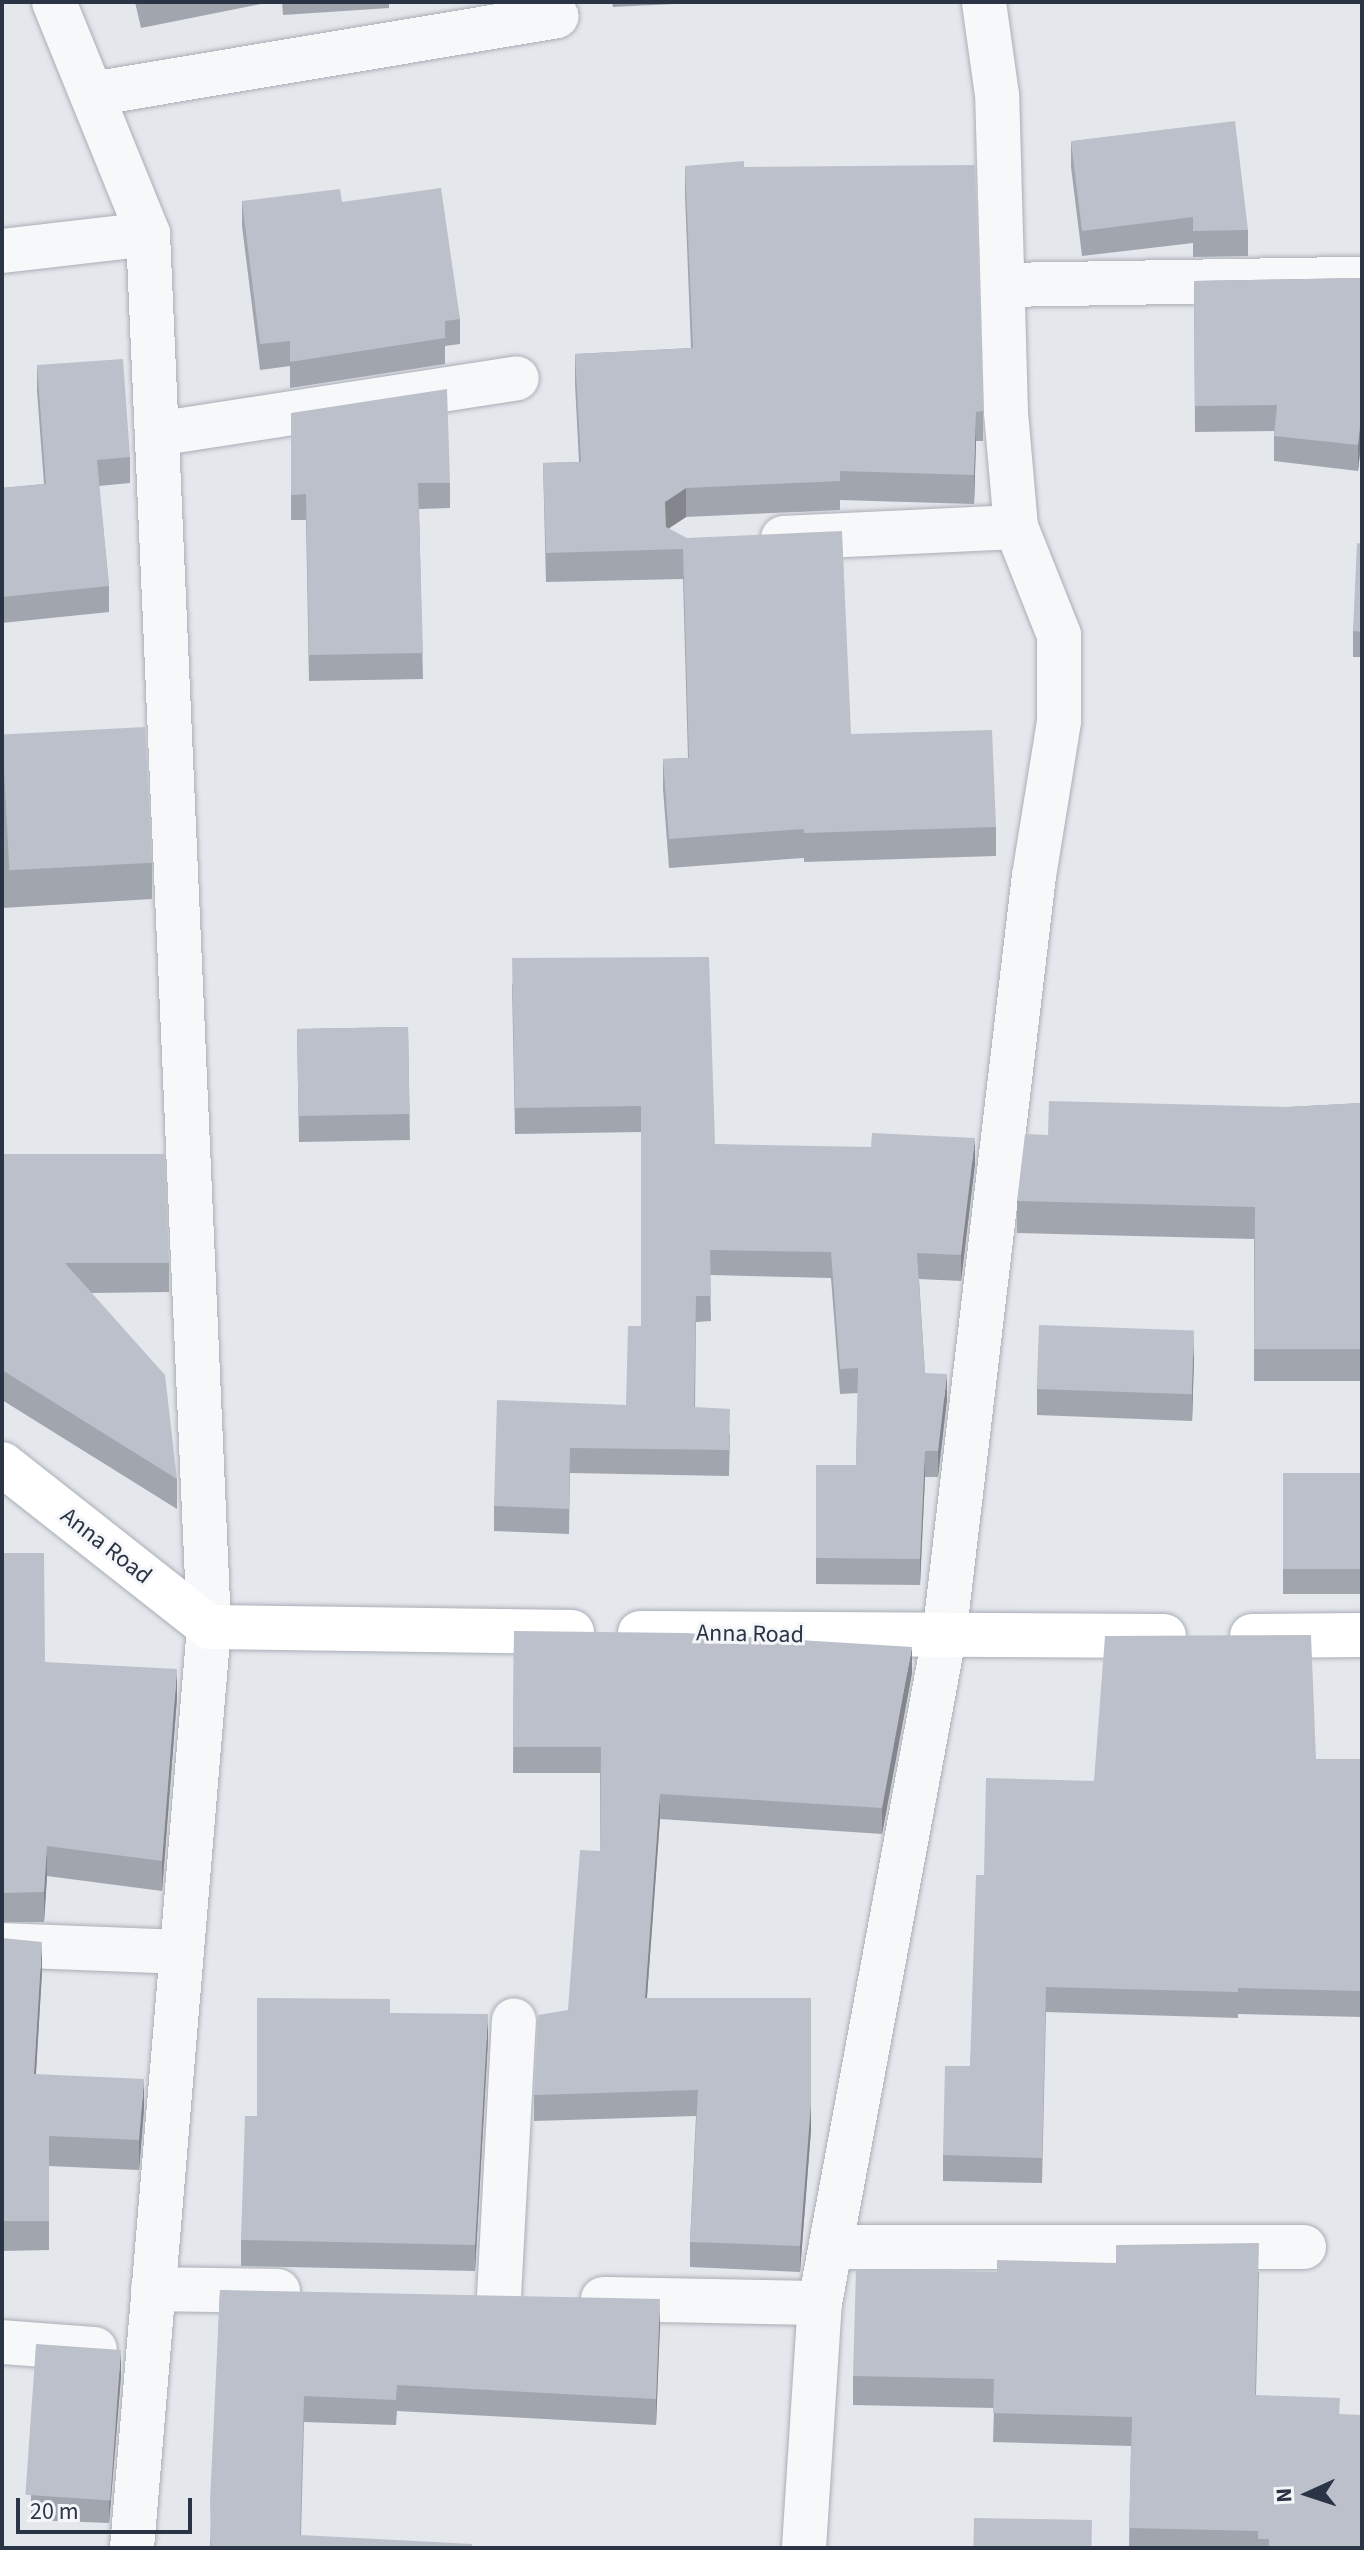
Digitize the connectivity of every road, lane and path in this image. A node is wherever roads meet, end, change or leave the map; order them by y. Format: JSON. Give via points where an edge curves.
{"nodes":[{"id":1,"x":54,"y":2,"type":"edge"},
{"id":2,"x":984,"y":2,"type":"edge"},
{"id":3,"x":557,"y":16,"type":"dead end"},
{"id":4,"x":92,"y":94,"type":"junction"},
{"id":5,"x":148,"y":234,"type":"junction"},
{"id":6,"x":2,"y":251,"type":"edge"},
{"id":7,"x":1362,"y":279,"type":"edge"},
{"id":8,"x":1003,"y":285,"type":"junction"},
{"id":9,"x":517,"y":378,"type":"dead end"},
{"id":10,"x":157,"y":434,"type":"junction"},
{"id":11,"x":1016,"y":527,"type":"junction"},
{"id":12,"x":734,"y":540,"type":"edge"},
{"id":13,"x":2,"y":1464,"type":"edge"},
{"id":14,"x":209,"y":1627,"type":"junction"},
{"id":15,"x":1362,"y":1635,"type":"edge"},
{"id":16,"x":944,"y":1637,"type":"junction"},
{"id":17,"x":2,"y":1945,"type":"edge"},
{"id":18,"x":181,"y":1952,"type":"junction"},
{"id":19,"x":514,"y":2020,"type":"dead end"},
{"id":20,"x":831,"y":2247,"type":"junction"},
{"id":21,"x":1304,"y":2247,"type":"dead end"},
{"id":22,"x":153,"y":2289,"type":"junction"},
{"id":23,"x":326,"y":2293,"type":"edge"},
{"id":24,"x":452,"y":2295,"type":"edge"},
{"id":25,"x":499,"y":2296,"type":"junction"},
{"id":26,"x":820,"y":2303,"type":"junction"},
{"id":27,"x":2,"y":2342,"type":"edge"},
{"id":28,"x":149,"y":2353,"type":"junction"},
{"id":29,"x":132,"y":2548,"type":"edge"},
{"id":30,"x":804,"y":2548,"type":"edge"}],
"edges":[{"from":1,"to":4,"type":"street"},
{"from":2,"to":8,"type":"street","via":[[997,95]]},
{"from":3,"to":4,"type":"street"},
{"from":4,"to":5,"type":"street"},
{"from":5,"to":6,"type":"street"},
{"from":5,"to":10,"type":"street"},
{"from":7,"to":8,"type":"street"},
{"from":8,"to":11,"type":"street"},
{"from":9,"to":10,"type":"street"},
{"from":10,"to":14,"type":"street"},
{"from":11,"to":12,"type":"street"},
{"from":11,"to":16,"type":"street","via":[[1059,635],[1059,721],[1034,876]]},
{"from":13,"to":14,"type":"street","name":"Anna Road"},
{"from":14,"to":16,"type":"street","name":"Anna Road"},
{"from":14,"to":18,"type":"street"},
{"from":15,"to":16,"type":"street","name":"Anna Road"},
{"from":16,"to":20,"type":"street"},
{"from":17,"to":18,"type":"street"},
{"from":18,"to":22,"type":"street"},
{"from":19,"to":25,"type":"street"},
{"from":20,"to":21,"type":"street"},
{"from":20,"to":26,"type":"street"},
{"from":22,"to":23,"type":"street"},
{"from":22,"to":28,"type":"street"},
{"from":24,"to":25,"type":"street"},
{"from":25,"to":26,"type":"street"},
{"from":26,"to":30,"type":"street"},
{"from":27,"to":28,"type":"street"},
{"from":28,"to":29,"type":"street"}]}
